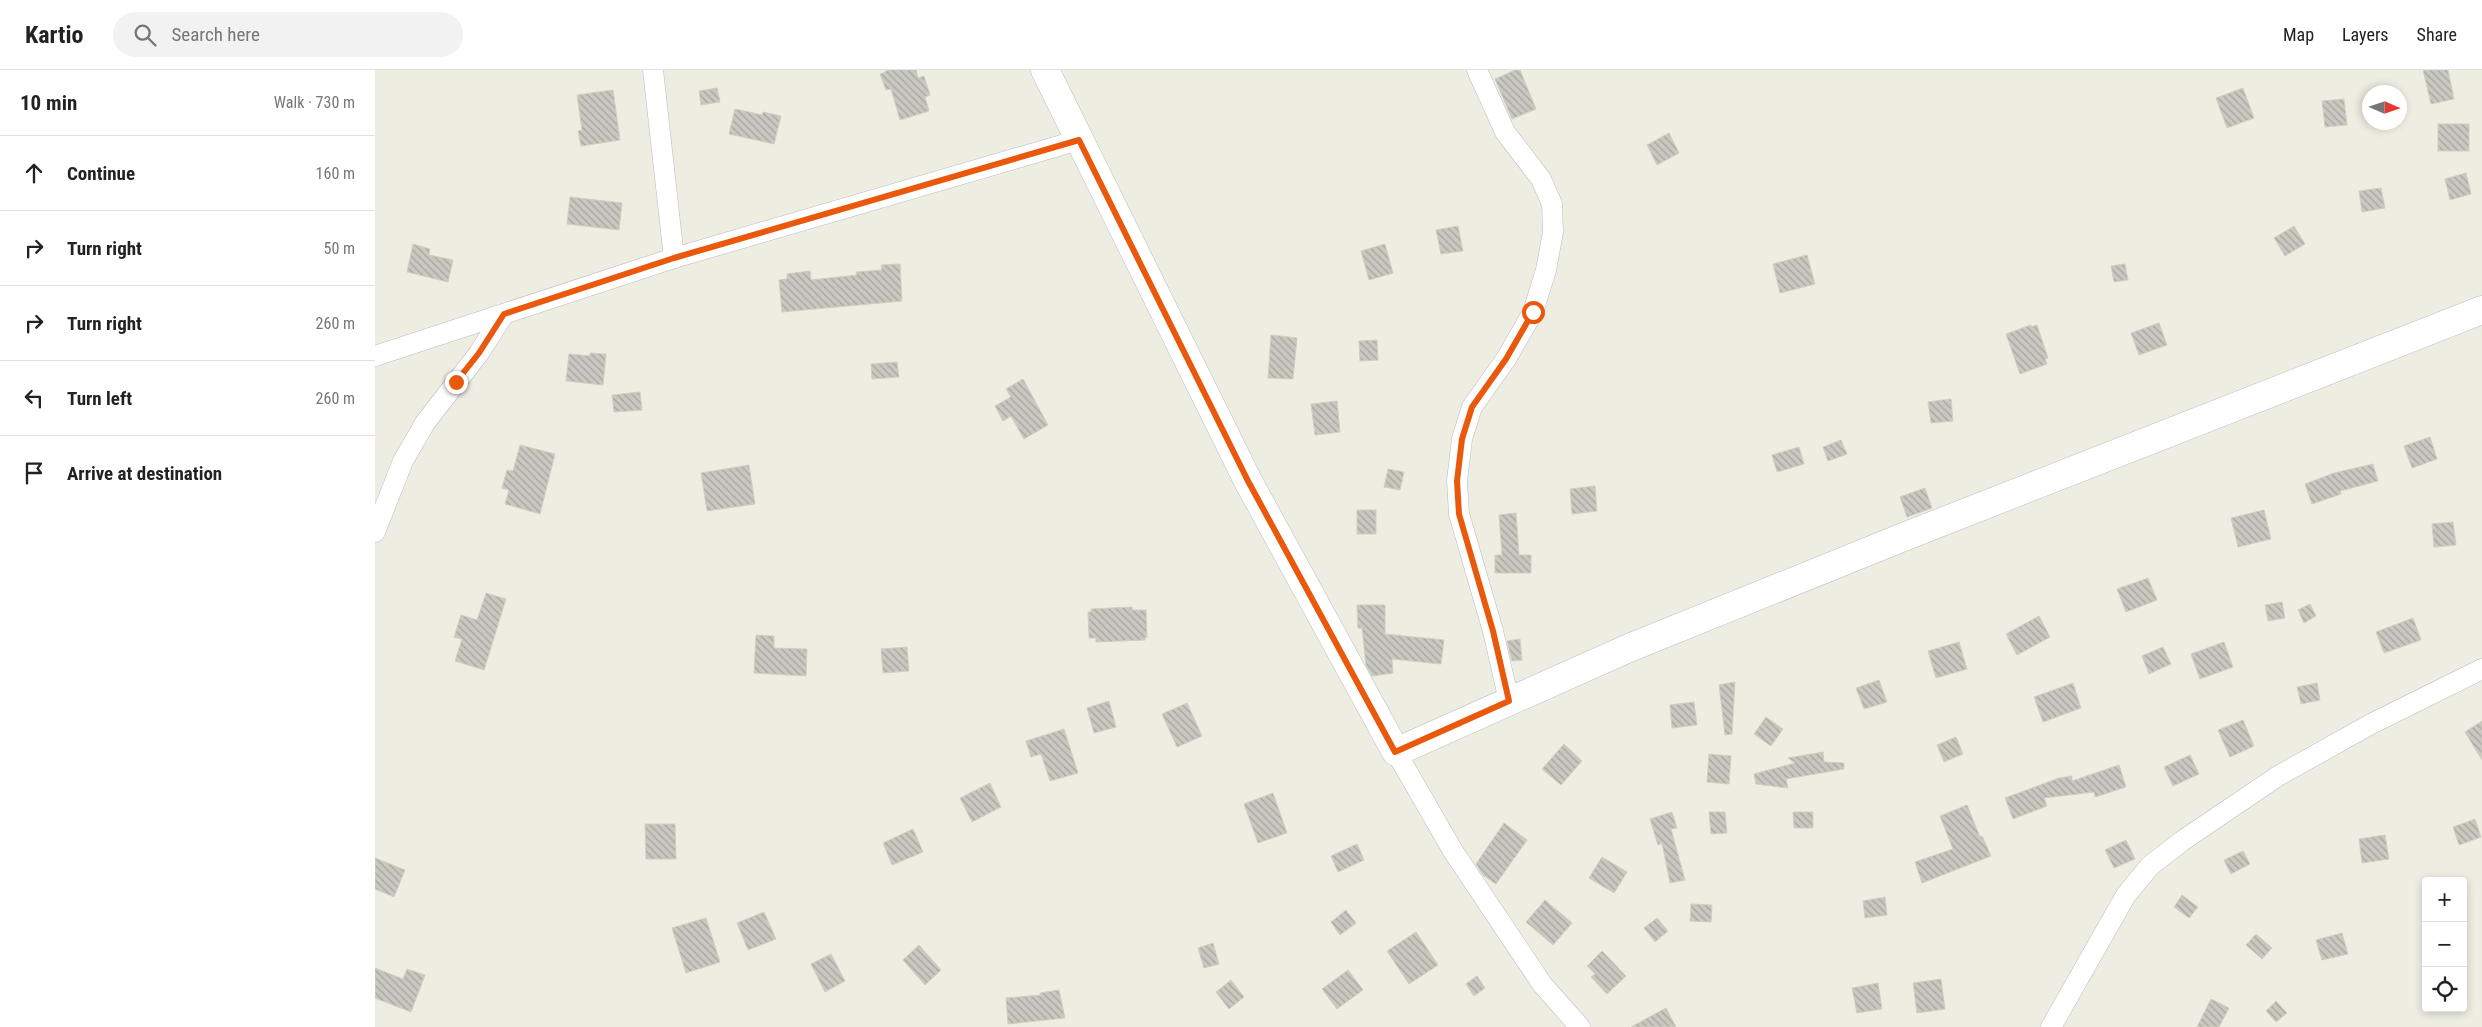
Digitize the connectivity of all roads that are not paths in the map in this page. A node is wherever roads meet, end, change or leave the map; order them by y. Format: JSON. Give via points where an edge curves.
{"nodes":[{"id":1,"x":653,"y":70,"type":"edge"},
{"id":2,"x":1045,"y":70,"type":"edge"},
{"id":3,"x":1477,"y":70,"type":"edge"},
{"id":4,"x":1079,"y":140,"type":"junction"},
{"id":5,"x":674,"y":258,"type":"junction"},
{"id":6,"x":2482,"y":310,"type":"edge"},
{"id":7,"x":504,"y":314,"type":"junction"},
{"id":8,"x":375,"y":356,"type":"edge"},
{"id":9,"x":375,"y":532,"type":"edge"},
{"id":10,"x":2482,"y":669,"type":"edge"},
{"id":11,"x":1509,"y":701,"type":"junction"},
{"id":12,"x":1395,"y":752,"type":"junction"},
{"id":13,"x":1580,"y":1027,"type":"edge"},
{"id":14,"x":2051,"y":1027,"type":"edge"}],
"edges":[{"from":1,"to":5,"type":"street"},
{"from":2,"to":4,"type":"street"},
{"from":3,"to":11,"type":"street","via":[[1505,132],[1541,179],[1552,204],[1553,232],[1533,312],[1506,359],[1472,407],[1462,439],[1457,481],[1459,514],[1493,631]]},
{"from":4,"to":5,"type":"street"},
{"from":4,"to":12,"type":"street","via":[[1248,481]]},
{"from":5,"to":7,"type":"street"},
{"from":6,"to":11,"type":"street","via":[[1911,534],[1629,648]]},
{"from":7,"to":8,"type":"street"},
{"from":7,"to":9,"type":"street","via":[[479,353],[425,422],[403,461]]},
{"from":10,"to":14,"type":"street","via":[[2371,724],[2278,776],[2151,866],[2126,895]]},
{"from":11,"to":12,"type":"street"},
{"from":12,"to":13,"type":"street","via":[[1458,859],[1542,984]]}]}
